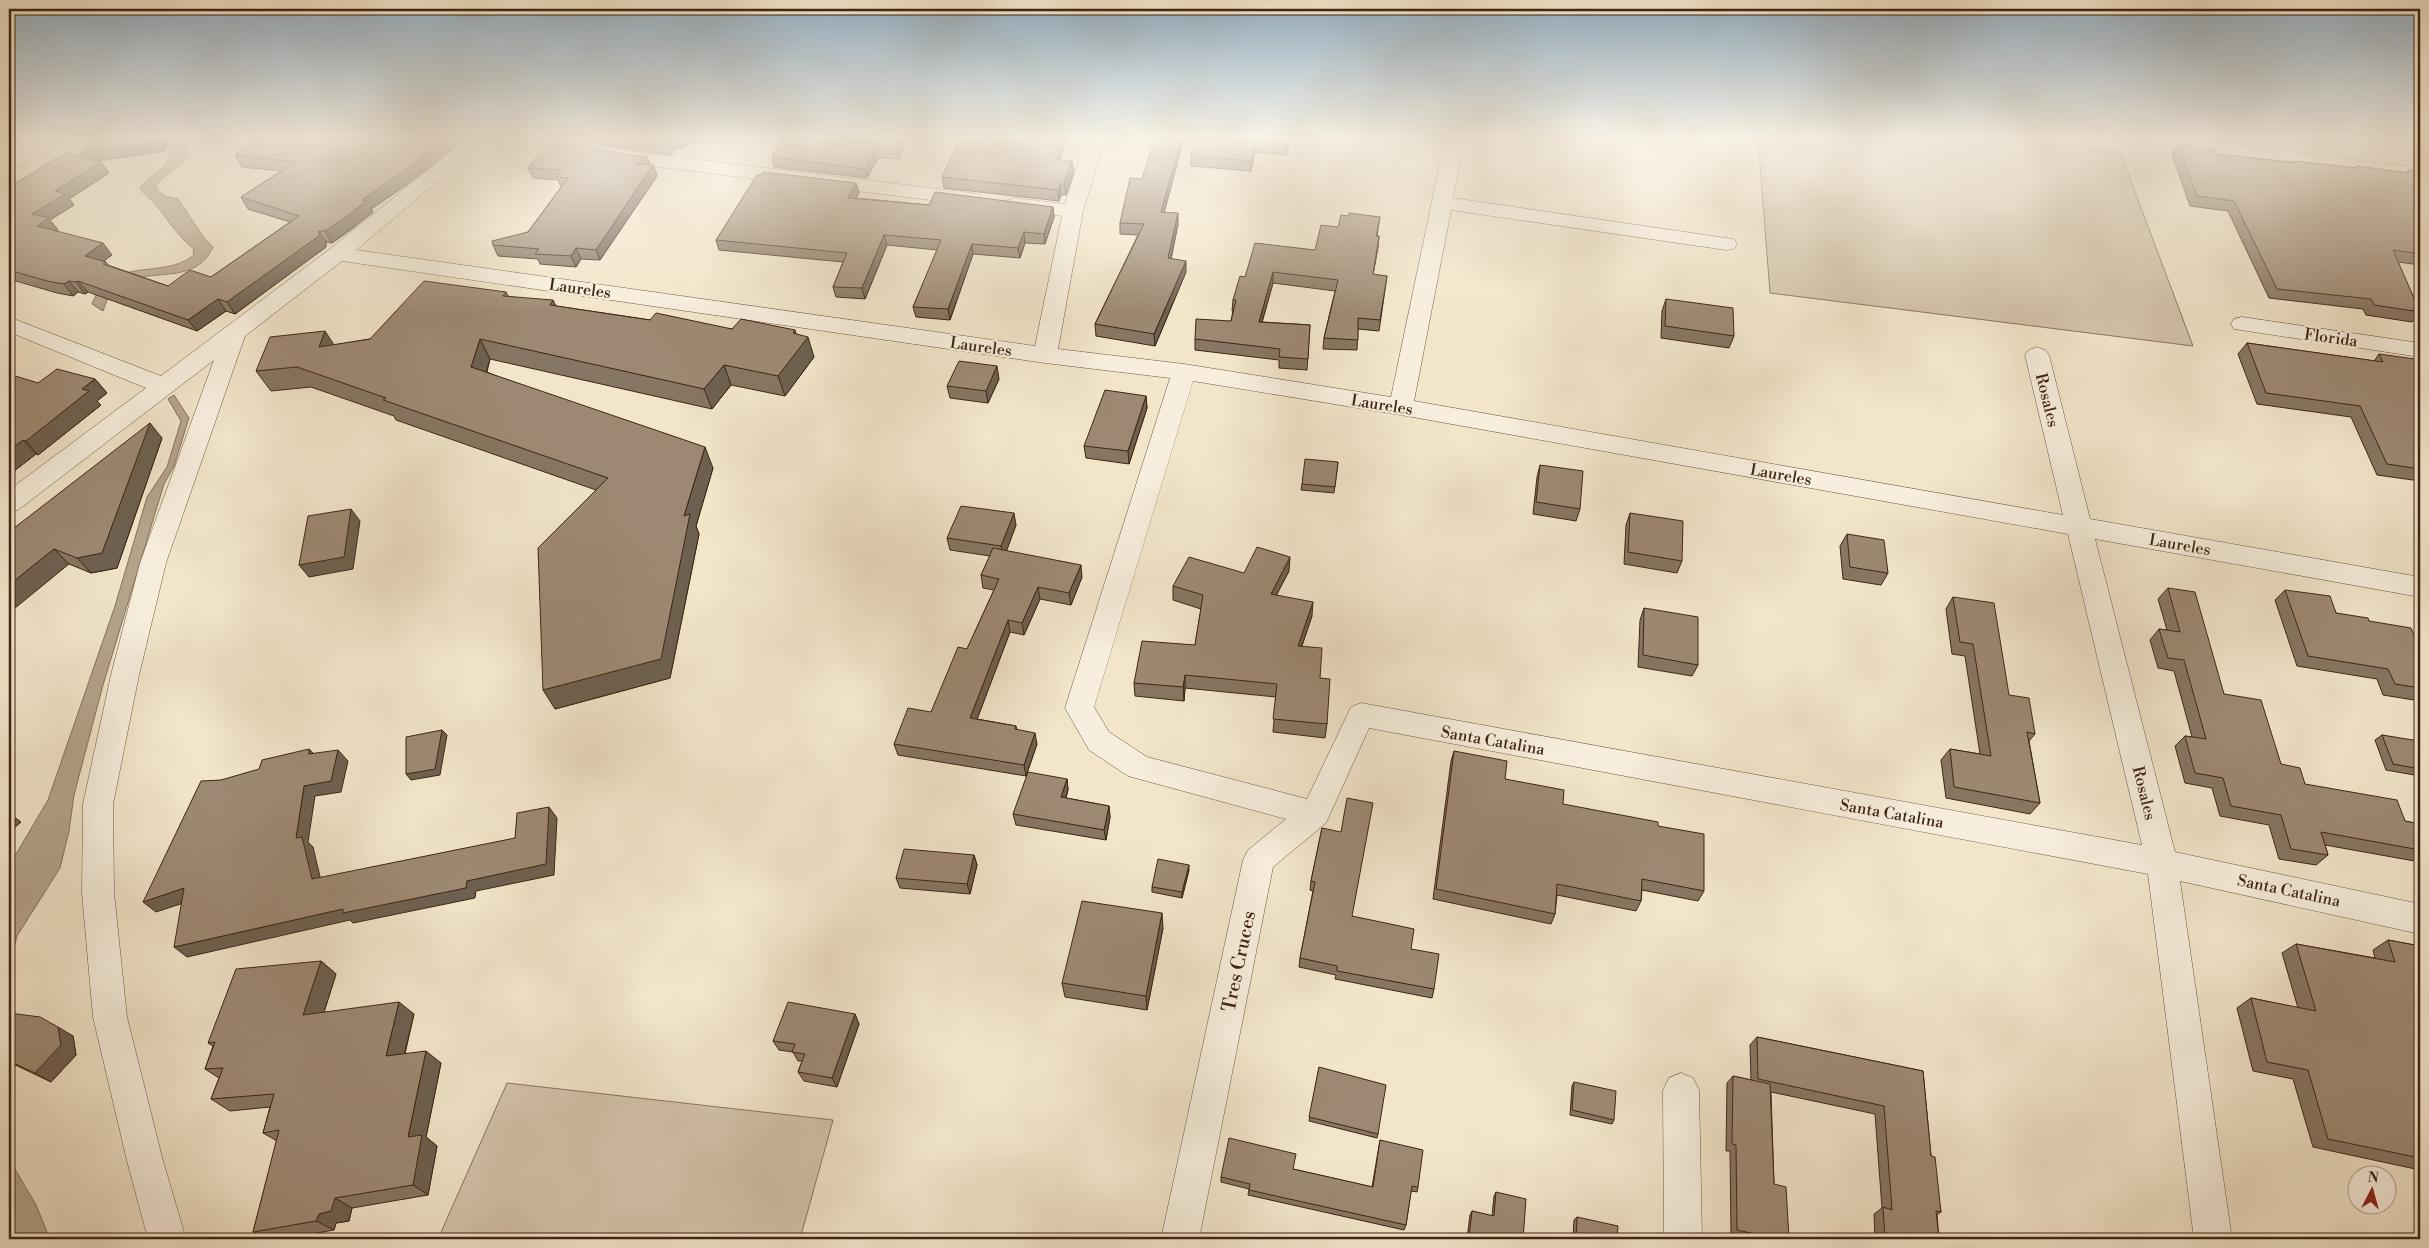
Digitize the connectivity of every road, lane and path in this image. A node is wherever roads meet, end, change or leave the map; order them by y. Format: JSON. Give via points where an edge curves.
{"nodes":[{"id":1,"x":407,"y":197,"type":"edge"},
{"id":2,"x":959,"y":197,"type":"edge"},
{"id":3,"x":1077,"y":197,"type":"edge"},
{"id":4,"x":1443,"y":197,"type":"edge"},
{"id":5,"x":1442,"y":203,"type":"junction"},
{"id":6,"x":1073,"y":211,"type":"junction"},
{"id":7,"x":1726,"y":244,"type":"dead end"},
{"id":8,"x":338,"y":254,"type":"junction"},
{"id":9,"x":9,"y":324,"type":"edge"},
{"id":10,"x":2242,"y":324,"type":"dead end"},
{"id":11,"x":235,"y":332,"type":"junction"},
{"id":12,"x":2420,"y":350,"type":"edge"},
{"id":13,"x":1045,"y":355,"type":"junction"},
{"id":14,"x":2037,"y":356,"type":"dead end"},
{"id":15,"x":1184,"y":372,"type":"junction"},
{"id":16,"x":164,"y":386,"type":"junction"},
{"id":17,"x":1401,"y":408,"type":"junction"},
{"id":18,"x":9,"y":503,"type":"edge"},
{"id":19,"x":2080,"y":526,"type":"junction"},
{"id":20,"x":2420,"y":587,"type":"edge"},
{"id":21,"x":1361,"y":715,"type":"joint"},
{"id":22,"x":1315,"y":814,"type":"junction"},
{"id":23,"x":2162,"y":863,"type":"junction"},
{"id":24,"x":2420,"y":919,"type":"edge"},
{"id":25,"x":1681,"y":1090,"type":"dead end"},
{"id":26,"x":167,"y":1239,"type":"edge"},
{"id":27,"x":1180,"y":1239,"type":"edge"},
{"id":28,"x":1683,"y":1239,"type":"edge"},
{"id":29,"x":2213,"y":1239,"type":"edge"}],
"edges":[{"from":1,"to":8,"type":"street"},
{"from":2,"to":6,"type":"street"},
{"from":3,"to":6,"type":"street"},
{"from":4,"to":5,"type":"street"},
{"from":5,"to":7,"type":"street"},
{"from":5,"to":17,"type":"street"},
{"from":6,"to":13,"type":"street"},
{"from":8,"to":11,"type":"street"},
{"from":8,"to":13,"type":"street","name":"Laureles"},
{"from":9,"to":16,"type":"street"},
{"from":10,"to":12,"type":"street","name":"Florida"},
{"from":11,"to":16,"type":"street"},
{"from":11,"to":26,"type":"street","via":[[153,563],[125,674],[98,804],[98,893],[110,1017],[144,1160]]},
{"from":13,"to":15,"type":"street","name":"Laureles"},
{"from":14,"to":19,"type":"street","name":"Rosales"},
{"from":15,"to":17,"type":"street","name":"Laureles"},
{"from":15,"to":22,"type":"street","via":[[1079,708],[1099,741],[1139,767]]},
{"from":16,"to":18,"type":"street"},
{"from":17,"to":19,"type":"street","name":"Laureles"},
{"from":19,"to":20,"type":"street","name":"Laureles"},
{"from":19,"to":23,"type":"street","name":"Rosales"},
{"from":21,"to":22,"type":"street","name":"Tres Cruces"},
{"from":21,"to":23,"type":"street","name":"Santa Catalina"},
{"from":22,"to":27,"type":"street","name":"Tres Cruces","via":[[1259,860]]},
{"from":23,"to":24,"type":"street","name":"Santa Catalina"},
{"from":23,"to":29,"type":"street","name":"Rosales"},
{"from":25,"to":28,"type":"street"}]}
